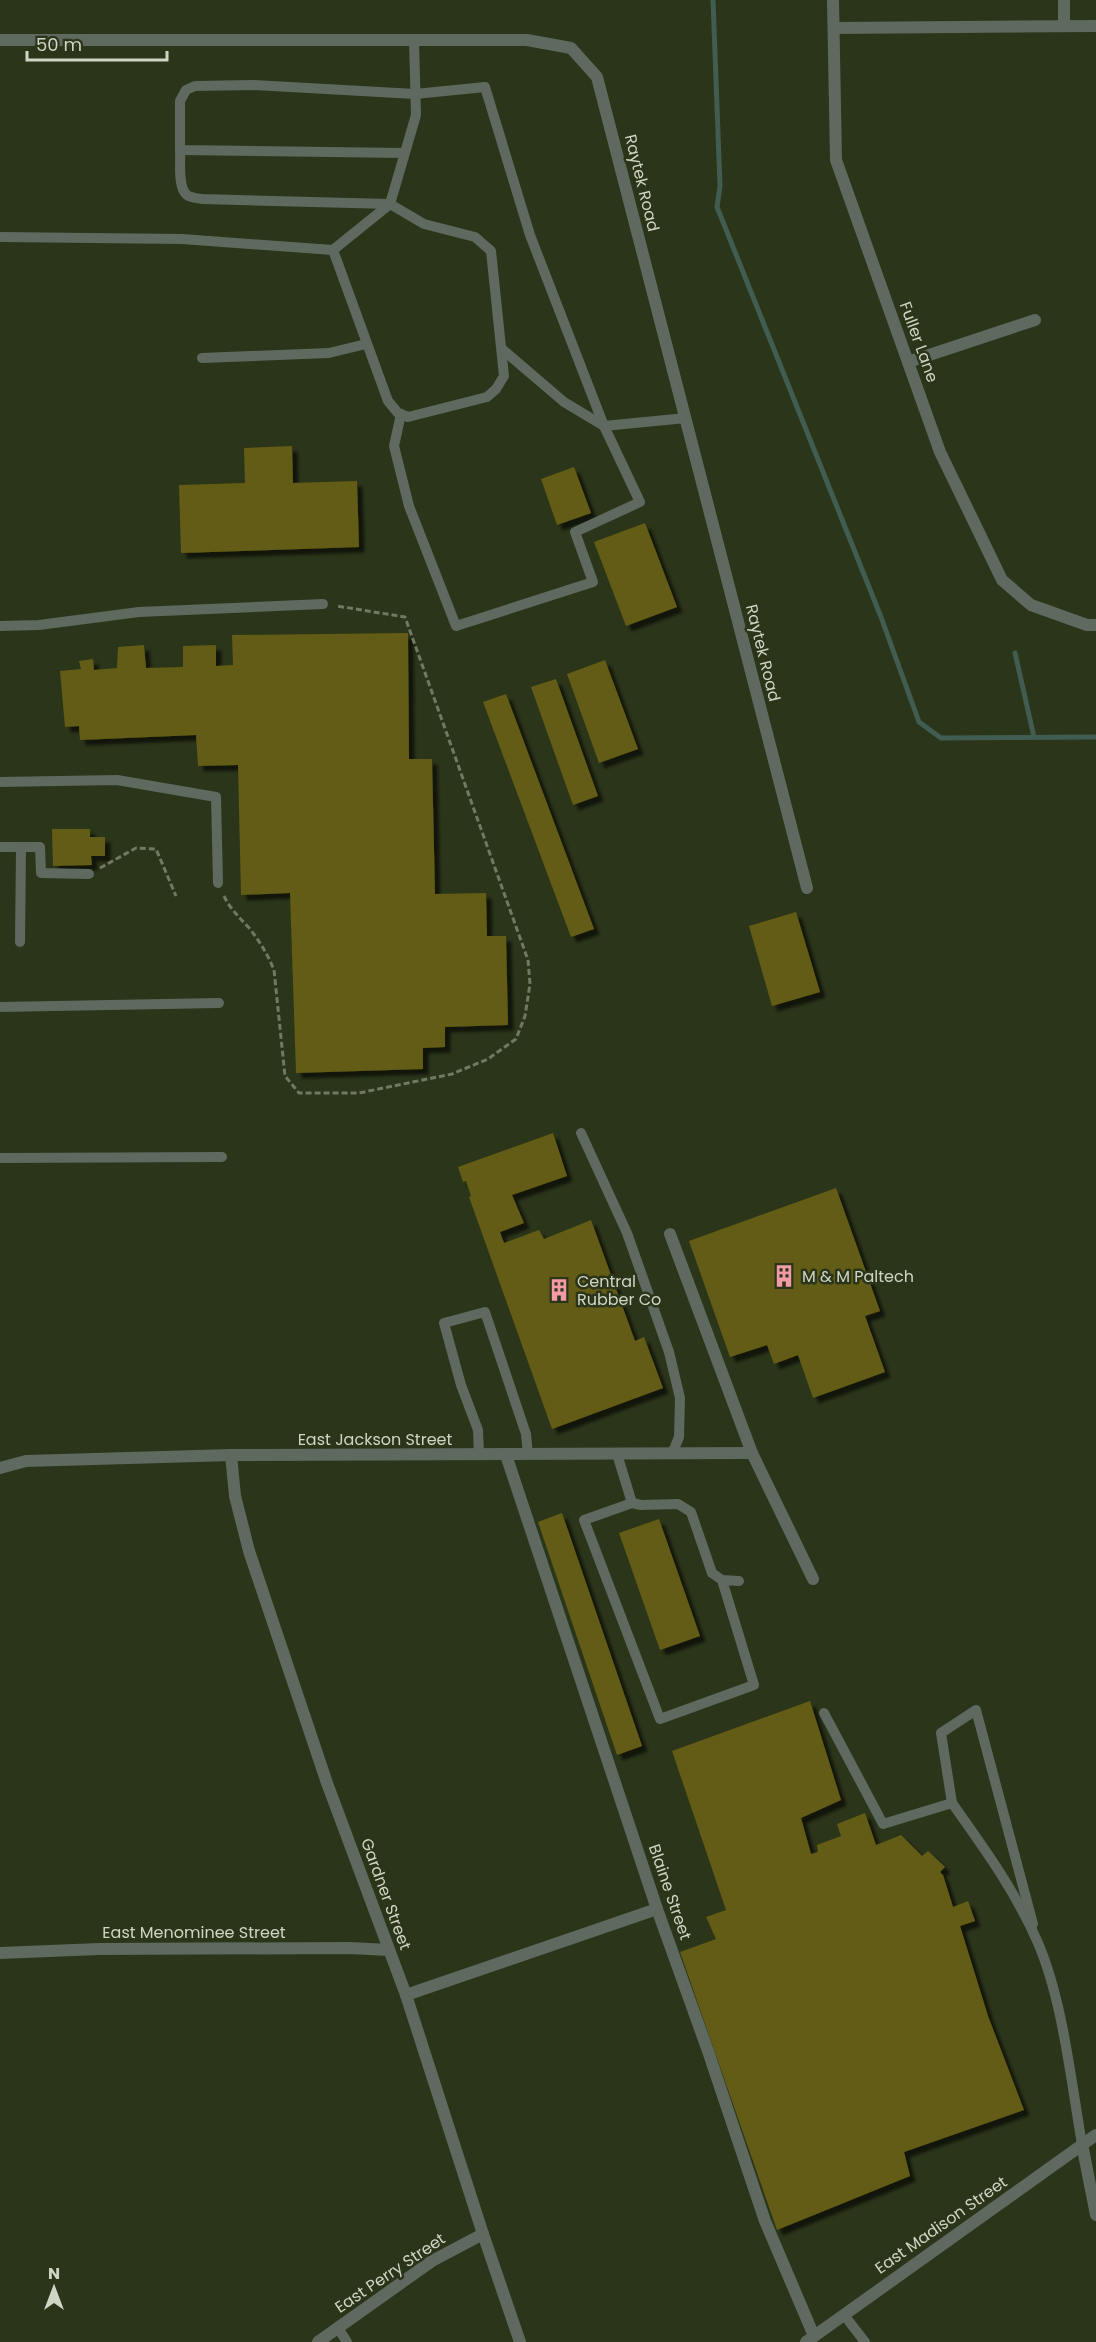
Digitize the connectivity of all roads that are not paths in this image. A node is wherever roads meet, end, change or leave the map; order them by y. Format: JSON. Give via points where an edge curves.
{"nodes":[{"id":1,"x":833,"y":0,"type":"edge"},
{"id":2,"x":1064,"y":0,"type":"edge"},
{"id":3,"x":1064,"y":26,"type":"junction"},
{"id":4,"x":1096,"y":26,"type":"edge"},
{"id":5,"x":834,"y":28,"type":"junction"},
{"id":6,"x":0,"y":40,"type":"edge"},
{"id":7,"x":414,"y":40,"type":"junction"},
{"id":8,"x":415,"y":94,"type":"junction"},
{"id":9,"x":180,"y":150,"type":"junction"},
{"id":10,"x":404,"y":153,"type":"junction"},
{"id":11,"x":390,"y":204,"type":"junction"},
{"id":12,"x":0,"y":237,"type":"edge"},
{"id":13,"x":333,"y":250,"type":"junction"},
{"id":14,"x":1035,"y":320,"type":"dead end"},
{"id":15,"x":366,"y":344,"type":"junction"},
{"id":16,"x":502,"y":349,"type":"junction"},
{"id":17,"x":202,"y":358,"type":"dead end"},
{"id":18,"x":908,"y":362,"type":"junction"},
{"id":19,"x":401,"y":414,"type":"junction"},
{"id":20,"x":686,"y":418,"type":"junction"},
{"id":21,"x":604,"y":426,"type":"junction"},
{"id":22,"x":323,"y":604,"type":"road end"},
{"id":23,"x":0,"y":626,"type":"edge"},
{"id":24,"x":1096,"y":626,"type":"edge"},
{"id":25,"x":0,"y":782,"type":"edge"},
{"id":26,"x":0,"y":847,"type":"edge"},
{"id":27,"x":21,"y":847,"type":"junction"},
{"id":28,"x":88,"y":874,"type":"road end"},
{"id":29,"x":218,"y":883,"type":"road end"},
{"id":30,"x":807,"y":888,"type":"dead end"},
{"id":31,"x":20,"y":942,"type":"dead end"},
{"id":32,"x":219,"y":1003,"type":"dead end"},
{"id":33,"x":0,"y":1007,"type":"edge"},
{"id":34,"x":581,"y":1133,"type":"dead end"},
{"id":35,"x":222,"y":1157,"type":"dead end"},
{"id":36,"x":0,"y":1158,"type":"edge"},
{"id":37,"x":670,"y":1234,"type":"dead end"},
{"id":38,"x":752,"y":1453,"type":"junction"},
{"id":39,"x":617,"y":1454,"type":"junction"},
{"id":40,"x":672,"y":1454,"type":"junction"},
{"id":41,"x":231,"y":1455,"type":"junction"},
{"id":42,"x":479,"y":1455,"type":"junction"},
{"id":43,"x":506,"y":1455,"type":"junction"},
{"id":44,"x":528,"y":1455,"type":"junction"},
{"id":45,"x":0,"y":1468,"type":"edge"},
{"id":46,"x":632,"y":1503,"type":"junction"},
{"id":47,"x":813,"y":1579,"type":"dead end"},
{"id":48,"x":722,"y":1580,"type":"junction"},
{"id":49,"x":739,"y":1581,"type":"dead end"},
{"id":50,"x":824,"y":1713,"type":"dead end"},
{"id":51,"x":952,"y":1803,"type":"junction"},
{"id":52,"x":657,"y":1909,"type":"junction"},
{"id":53,"x":1039,"y":1945,"type":"junction"},
{"id":54,"x":389,"y":1950,"type":"junction"},
{"id":55,"x":0,"y":1953,"type":"edge"},
{"id":56,"x":406,"y":1995,"type":"junction"},
{"id":57,"x":1096,"y":2134,"type":"edge"},
{"id":58,"x":1082,"y":2144,"type":"junction"},
{"id":59,"x":1096,"y":2215,"type":"edge"},
{"id":60,"x":483,"y":2234,"type":"junction"},
{"id":61,"x":844,"y":2314,"type":"junction"},
{"id":62,"x":338,"y":2328,"type":"junction"},
{"id":63,"x":810,"y":2339,"type":"edge"},
{"id":64,"x":318,"y":2342,"type":"edge"},
{"id":65,"x":347,"y":2342,"type":"edge"},
{"id":66,"x":520,"y":2342,"type":"edge"},
{"id":67,"x":865,"y":2342,"type":"edge"}],
"edges":[{"from":1,"to":5,"type":"street","name":"Fuller Lane"},
{"from":2,"to":3,"type":"street"},
{"from":3,"to":4,"type":"street"},
{"from":3,"to":5,"type":"street"},
{"from":5,"to":18,"type":"street","name":"Fuller Lane","via":[[836,160]]},
{"from":6,"to":7,"type":"street","name":"Raytek Road"},
{"from":7,"to":8,"type":"lane"},
{"from":7,"to":20,"type":"street","name":"Raytek Road","via":[[527,40],[571,48],[597,77]]},
{"from":8,"to":9,"type":"lane","via":[[195,86],[186,90],[180,101]]},
{"from":8,"to":10,"type":"lane","via":[[416,115]]},
{"from":8,"to":21,"type":"lane","via":[[485,87],[530,236]]},
{"from":9,"to":10,"type":"lane"},
{"from":9,"to":11,"type":"lane","via":[[182,183],[189,197]]},
{"from":10,"to":11,"type":"lane"},
{"from":11,"to":13,"type":"lane"},
{"from":11,"to":16,"type":"lane","via":[[424,224],[475,237],[491,251]]},
{"from":12,"to":13,"type":"lane","via":[[182,238]]},
{"from":13,"to":15,"type":"lane"},
{"from":14,"to":18,"type":"street"},
{"from":15,"to":17,"type":"lane","via":[[329,353]]},
{"from":15,"to":19,"type":"lane","via":[[388,401]]},
{"from":16,"to":19,"type":"lane","via":[[504,376],[487,397],[408,417]]},
{"from":16,"to":21,"type":"lane","via":[[564,402]]},
{"from":18,"to":24,"type":"street","name":"Fuller Lane","via":[[940,452],[1002,580],[1031,604]]},
{"from":19,"to":21,"type":"lane","via":[[394,446],[409,506],[456,626],[593,582],[575,532],[640,502]]},
{"from":20,"to":21,"type":"lane"},
{"from":20,"to":30,"type":"street","name":"Raytek Road"},
{"from":22,"to":23,"type":"lane","via":[[139,612]]},
{"from":25,"to":29,"type":"lane","via":[[117,780],[216,797]]},
{"from":26,"to":27,"type":"lane"},
{"from":27,"to":28,"type":"lane","via":[[40,847],[41,873]]},
{"from":27,"to":31,"type":"lane"},
{"from":32,"to":33,"type":"lane"},
{"from":34,"to":40,"type":"lane","via":[[627,1233],[669,1352],[680,1398],[679,1437]]},
{"from":35,"to":36,"type":"lane"},
{"from":37,"to":38,"type":"street"},
{"from":38,"to":40,"type":"street","name":"East Jackson Street"},
{"from":38,"to":47,"type":"street"},
{"from":39,"to":40,"type":"street","name":"East Jackson Street"},
{"from":39,"to":44,"type":"street","name":"East Jackson Street"},
{"from":39,"to":46,"type":"lane"},
{"from":41,"to":42,"type":"street","name":"East Jackson Street"},
{"from":41,"to":45,"type":"street","name":"East Jackson Street","via":[[26,1461]]},
{"from":41,"to":54,"type":"street","name":"Gardner Street","via":[[235,1496],[249,1551],[327,1783]]},
{"from":42,"to":43,"type":"street","name":"East Jackson Street"},
{"from":42,"to":44,"type":"lane","via":[[478,1430],[444,1323],[485,1312],[526,1434]]},
{"from":43,"to":44,"type":"street","name":"East Jackson Street"},
{"from":43,"to":52,"type":"street","name":"Blaine Street"},
{"from":46,"to":48,"type":"lane","via":[[678,1504],[691,1512],[712,1573]]},
{"from":46,"to":48,"type":"lane","via":[[584,1520],[660,1719],[754,1685]]},
{"from":48,"to":49,"type":"lane"},
{"from":50,"to":51,"type":"lane","via":[[883,1824]]},
{"from":51,"to":53,"type":"lane","via":[[1007,1883]]},
{"from":51,"to":53,"type":"lane","via":[[941,1733],[976,1710]]},
{"from":52,"to":56,"type":"street"},
{"from":52,"to":63,"type":"street","name":"Blaine Street"},
{"from":53,"to":58,"type":"lane","via":[[1055,1994]]},
{"from":54,"to":55,"type":"street","name":"East Menominee Street","via":[[111,1949]]},
{"from":54,"to":56,"type":"street","name":"Gardner Street"},
{"from":56,"to":60,"type":"street","name":"Gardner Street"},
{"from":57,"to":58,"type":"street","name":"East Madison Street"},
{"from":58,"to":59,"type":"street"},
{"from":58,"to":61,"type":"street","name":"East Madison Street"},
{"from":60,"to":62,"type":"street","name":"East Perry Street","via":[[432,2261]]},
{"from":60,"to":66,"type":"street","name":"Gardner Street"},
{"from":61,"to":63,"type":"street","name":"East Madison Street"},
{"from":61,"to":67,"type":"lane"},
{"from":62,"to":64,"type":"street","name":"East Perry Street"},
{"from":62,"to":65,"type":"lane"}]}
